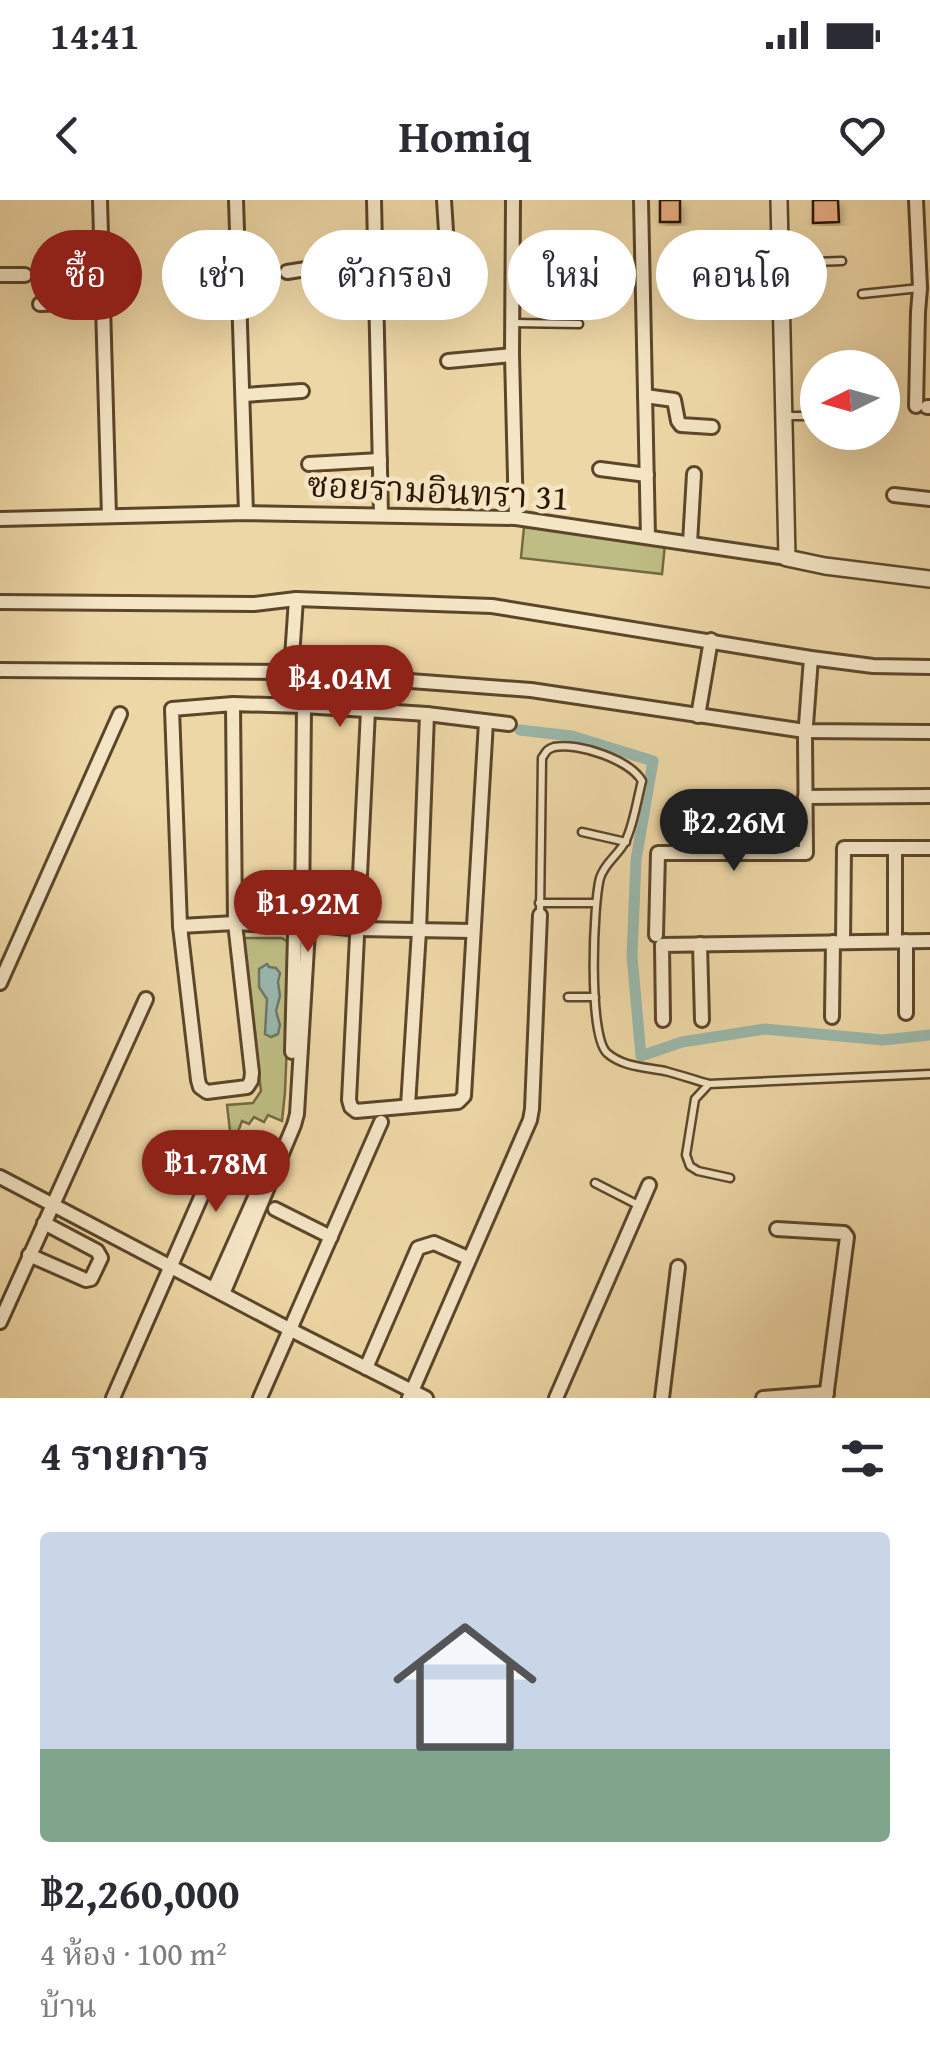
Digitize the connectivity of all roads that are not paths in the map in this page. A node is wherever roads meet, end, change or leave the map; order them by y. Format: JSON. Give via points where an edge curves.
{"nodes":[{"id":1,"x":100,"y":200,"type":"edge"},
{"id":2,"x":236,"y":200,"type":"edge"},
{"id":3,"x":374,"y":200,"type":"edge"},
{"id":4,"x":444,"y":200,"type":"edge"},
{"id":5,"x":513,"y":200,"type":"edge"},
{"id":6,"x":641,"y":200,"type":"edge"},
{"id":7,"x":779,"y":200,"type":"edge"},
{"id":8,"x":916,"y":200,"type":"edge"},
{"id":9,"x":101,"y":230,"type":"edge"},
{"id":10,"x":375,"y":230,"type":"edge"},
{"id":11,"x":446,"y":230,"type":"edge"},
{"id":12,"x":780,"y":230,"type":"edge"},
{"id":13,"x":842,"y":260,"type":"dead end"},
{"id":14,"x":827,"y":261,"type":"edge"},
{"id":15,"x":925,"y":270,"type":"edge"},
{"id":16,"x":301,"y":271,"type":"edge"},
{"id":17,"x":286,"y":272,"type":"dead end"},
{"id":18,"x":0,"y":275,"type":"edge"},
{"id":19,"x":25,"y":275,"type":"dead end"},
{"id":20,"x":920,"y":288,"type":"junction"},
{"id":21,"x":862,"y":294,"type":"dead end"},
{"id":22,"x":924,"y":311,"type":"edge"},
{"id":23,"x":103,"y":320,"type":"edge"},
{"id":24,"x":377,"y":320,"type":"edge"},
{"id":25,"x":782,"y":320,"type":"edge"},
{"id":26,"x":512,"y":323,"type":"junction"},
{"id":27,"x":579,"y":324,"type":"dead end"},
{"id":28,"x":512,"y":355,"type":"junction"},
{"id":29,"x":448,"y":361,"type":"dead end"},
{"id":30,"x":302,"y":390,"type":"dead end"},
{"id":31,"x":244,"y":396,"type":"junction"},
{"id":32,"x":645,"y":396,"type":"junction"},
{"id":33,"x":924,"y":407,"type":"edge"},
{"id":34,"x":785,"y":416,"type":"junction"},
{"id":35,"x":800,"y":416,"type":"edge"},
{"id":36,"x":712,"y":426,"type":"dead end"},
{"id":37,"x":380,"y":460,"type":"junction"},
{"id":38,"x":309,"y":464,"type":"dead end"},
{"id":39,"x":600,"y":469,"type":"dead end"},
{"id":40,"x":647,"y":474,"type":"junction"},
{"id":41,"x":694,"y":474,"type":"dead end"},
{"id":42,"x":894,"y":495,"type":"dead end"},
{"id":43,"x":930,"y":499,"type":"edge"},
{"id":44,"x":246,"y":513,"type":"junction"},
{"id":45,"x":381,"y":514,"type":"junction"},
{"id":46,"x":108,"y":516,"type":"junction"},
{"id":47,"x":516,"y":518,"type":"junction"},
{"id":48,"x":0,"y":519,"type":"edge"},
{"id":49,"x":648,"y":537,"type":"junction"},
{"id":50,"x":690,"y":543,"type":"junction"},
{"id":51,"x":787,"y":558,"type":"junction"},
{"id":52,"x":930,"y":579,"type":"edge"},
{"id":53,"x":296,"y":600,"type":"junction"},
{"id":54,"x":0,"y":602,"type":"edge"},
{"id":55,"x":710,"y":640,"type":"junction"},
{"id":56,"x":811,"y":658,"type":"junction"},
{"id":57,"x":930,"y":667,"type":"edge"},
{"id":58,"x":0,"y":670,"type":"edge"},
{"id":59,"x":291,"y":672,"type":"junction"},
{"id":60,"x":233,"y":704,"type":"junction"},
{"id":61,"x":304,"y":706,"type":"junction"},
{"id":62,"x":368,"y":711,"type":"junction"},
{"id":63,"x":120,"y":714,"type":"dead end"},
{"id":64,"x":426,"y":714,"type":"junction"},
{"id":65,"x":698,"y":716,"type":"junction"},
{"id":66,"x":486,"y":722,"type":"junction"},
{"id":67,"x":509,"y":724,"type":"dead end"},
{"id":68,"x":805,"y":732,"type":"junction"},
{"id":69,"x":930,"y":732,"type":"edge"},
{"id":70,"x":930,"y":796,"type":"edge"},
{"id":71,"x":805,"y":797,"type":"junction"},
{"id":72,"x":582,"y":832,"type":"dead end"},
{"id":73,"x":626,"y":842,"type":"junction"},
{"id":74,"x":895,"y":848,"type":"junction"},
{"id":75,"x":930,"y":848,"type":"edge"},
{"id":76,"x":596,"y":903,"type":"junction"},
{"id":77,"x":540,"y":909,"type":"junction"},
{"id":78,"x":234,"y":923,"type":"junction"},
{"id":79,"x":180,"y":926,"type":"junction"},
{"id":80,"x":301,"y":926,"type":"junction"},
{"id":81,"x":358,"y":929,"type":"junction"},
{"id":82,"x":418,"y":931,"type":"junction"},
{"id":83,"x":472,"y":932,"type":"junction"},
{"id":84,"x":656,"y":936,"type":"dead end"},
{"id":85,"x":900,"y":941,"type":"junction"},
{"id":86,"x":930,"y":941,"type":"edge"},
{"id":87,"x":838,"y":942,"type":"junction"},
{"id":88,"x":700,"y":944,"type":"junction"},
{"id":89,"x":0,"y":983,"type":"edge"},
{"id":90,"x":594,"y":997,"type":"junction"},
{"id":91,"x":568,"y":998,"type":"dead end"},
{"id":92,"x":146,"y":999,"type":"dead end"},
{"id":93,"x":906,"y":1013,"type":"dead end"},
{"id":94,"x":832,"y":1017,"type":"dead end"},
{"id":95,"x":663,"y":1020,"type":"dead end"},
{"id":96,"x":702,"y":1020,"type":"dead end"},
{"id":97,"x":930,"y":1074,"type":"edge"},
{"id":98,"x":710,"y":1084,"type":"junction"},
{"id":99,"x":408,"y":1106,"type":"junction"},
{"id":100,"x":381,"y":1122,"type":"dead end"},
{"id":101,"x":223,"y":1147,"type":"dead end"},
{"id":102,"x":0,"y":1177,"type":"edge"},
{"id":103,"x":730,"y":1178,"type":"dead end"},
{"id":104,"x":595,"y":1183,"type":"dead end"},
{"id":105,"x":649,"y":1184,"type":"dead end"},
{"id":106,"x":54,"y":1204,"type":"junction"},
{"id":107,"x":640,"y":1206,"type":"junction"},
{"id":108,"x":274,"y":1210,"type":"dead end"},
{"id":109,"x":44,"y":1224,"type":"junction"},
{"id":110,"x":777,"y":1229,"type":"dead end"},
{"id":111,"x":331,"y":1237,"type":"junction"},
{"id":112,"x":29,"y":1255,"type":"junction"},
{"id":113,"x":468,"y":1258,"type":"junction"},
{"id":114,"x":171,"y":1266,"type":"junction"},
{"id":115,"x":678,"y":1266,"type":"dead end"},
{"id":116,"x":219,"y":1291,"type":"junction"},
{"id":117,"x":0,"y":1322,"type":"edge"},
{"id":118,"x":291,"y":1330,"type":"junction"},
{"id":119,"x":366,"y":1368,"type":"junction"},
{"id":120,"x":411,"y":1394,"type":"edge"},
{"id":121,"x":827,"y":1396,"type":"edge"},
{"id":122,"x":113,"y":1398,"type":"edge"},
{"id":123,"x":260,"y":1398,"type":"edge"},
{"id":124,"x":426,"y":1398,"type":"edge"},
{"id":125,"x":556,"y":1398,"type":"edge"},
{"id":126,"x":662,"y":1398,"type":"edge"},
{"id":127,"x":763,"y":1398,"type":"edge"}],
"edges":[{"from":1,"to":9,"type":"street"},
{"from":2,"to":31,"type":"street"},
{"from":3,"to":10,"type":"street"},
{"from":4,"to":11,"type":"street"},
{"from":5,"to":26,"type":"street"},
{"from":6,"to":32,"type":"street"},
{"from":7,"to":12,"type":"street"},
{"from":8,"to":15,"type":"street"},
{"from":13,"to":14,"type":"lane"},
{"from":15,"to":20,"type":"street"},
{"from":16,"to":17,"type":"street"},
{"from":18,"to":19,"type":"street"},
{"from":20,"to":21,"type":"lane"},
{"from":20,"to":22,"type":"street"},
{"from":22,"to":33,"type":"street"},
{"from":23,"to":46,"type":"street"},
{"from":24,"to":37,"type":"street"},
{"from":25,"to":34,"type":"street"},
{"from":26,"to":27,"type":"lane"},
{"from":26,"to":28,"type":"street"},
{"from":28,"to":29,"type":"street"},
{"from":28,"to":47,"type":"street"},
{"from":30,"to":31,"type":"street"},
{"from":31,"to":44,"type":"street"},
{"from":32,"to":36,"type":"street","via":[[674,400],[681,426]]},
{"from":32,"to":40,"type":"street"},
{"from":34,"to":35,"type":"lane"},
{"from":34,"to":51,"type":"street"},
{"from":37,"to":38,"type":"street"},
{"from":37,"to":45,"type":"street"},
{"from":39,"to":40,"type":"street"},
{"from":40,"to":49,"type":"street"},
{"from":41,"to":50,"type":"street"},
{"from":42,"to":43,"type":"street"},
{"from":44,"to":45,"type":"street","name":"ซอยรามอินทรา 31"},
{"from":44,"to":46,"type":"street","name":"ซอยรามอินทรา 31"},
{"from":45,"to":47,"type":"street","name":"ซอยรามอินทรา 31"},
{"from":46,"to":48,"type":"street","name":"ซอยรามอินทรา 31"},
{"from":47,"to":49,"type":"street","name":"ซอยรามอินทรา 31"},
{"from":49,"to":50,"type":"street","name":"ซอยรามอินทรา 31"},
{"from":50,"to":51,"type":"street","name":"ซอยรามอินทรา 31"},
{"from":51,"to":52,"type":"street","name":"ซอยรามอินทรา 31"},
{"from":53,"to":54,"type":"street"},
{"from":53,"to":55,"type":"street","via":[[492,606]]},
{"from":53,"to":59,"type":"street"},
{"from":55,"to":56,"type":"street"},
{"from":55,"to":65,"type":"street"},
{"from":56,"to":57,"type":"street"},
{"from":56,"to":68,"type":"street"},
{"from":58,"to":59,"type":"street"},
{"from":59,"to":65,"type":"street","via":[[531,690]]},
{"from":60,"to":61,"type":"street"},
{"from":60,"to":78,"type":"street"},
{"from":60,"to":79,"type":"street","via":[[172,710]]},
{"from":61,"to":62,"type":"street"},
{"from":61,"to":80,"type":"street"},
{"from":62,"to":64,"type":"street"},
{"from":62,"to":81,"type":"street"},
{"from":63,"to":89,"type":"street"},
{"from":64,"to":66,"type":"street"},
{"from":64,"to":82,"type":"street"},
{"from":65,"to":68,"type":"street"},
{"from":66,"to":67,"type":"street"},
{"from":66,"to":83,"type":"street"},
{"from":68,"to":69,"type":"street"},
{"from":68,"to":71,"type":"street"},
{"from":70,"to":71,"type":"street"},
{"from":71,"to":84,"type":"street","via":[[806,853],[658,854]]},
{"from":72,"to":73,"type":"lane"},
{"from":73,"to":76,"type":"lane","via":[[601,874]]},
{"from":73,"to":77,"type":"lane","via":[[642,781],[638,774],[615,758],[582,749],[547,751]]},
{"from":74,"to":75,"type":"street"},
{"from":74,"to":85,"type":"street"},
{"from":74,"to":87,"type":"street","via":[[844,848]]},
{"from":76,"to":77,"type":"lane"},
{"from":76,"to":90,"type":"lane"},
{"from":77,"to":113,"type":"street","via":[[532,1109]]},
{"from":78,"to":79,"type":"street"},
{"from":78,"to":79,"type":"street","via":[[252,1081],[216,1092],[200,1087]]},
{"from":78,"to":80,"type":"street"},
{"from":80,"to":81,"type":"street"},
{"from":80,"to":116,"type":"street","via":[[294,1125]]},
{"from":81,"to":82,"type":"street"},
{"from":81,"to":99,"type":"street","via":[[349,1100],[356,1111]]},
{"from":82,"to":83,"type":"street"},
{"from":82,"to":99,"type":"street"},
{"from":83,"to":99,"type":"street","via":[[464,1096]]},
{"from":85,"to":86,"type":"street"},
{"from":85,"to":87,"type":"street"},
{"from":85,"to":93,"type":"street"},
{"from":87,"to":88,"type":"street"},
{"from":87,"to":94,"type":"street"},
{"from":88,"to":95,"type":"street","via":[[662,944]]},
{"from":88,"to":96,"type":"street"},
{"from":90,"to":91,"type":"lane"},
{"from":90,"to":98,"type":"lane","via":[[607,1052],[633,1066]]},
{"from":92,"to":106,"type":"street"},
{"from":97,"to":98,"type":"lane"},
{"from":98,"to":103,"type":"lane","via":[[695,1099],[686,1154],[698,1171]]},
{"from":100,"to":111,"type":"street"},
{"from":101,"to":114,"type":"street"},
{"from":102,"to":106,"type":"street"},
{"from":104,"to":107,"type":"lane"},
{"from":105,"to":107,"type":"street"},
{"from":106,"to":109,"type":"street"},
{"from":106,"to":114,"type":"street"},
{"from":107,"to":125,"type":"street"},
{"from":108,"to":111,"type":"street"},
{"from":109,"to":112,"type":"street"},
{"from":109,"to":112,"type":"street","via":[[101,1258],[85,1280]]},
{"from":110,"to":121,"type":"street","via":[[847,1237]]},
{"from":111,"to":118,"type":"street"},
{"from":112,"to":117,"type":"street"},
{"from":113,"to":119,"type":"street","via":[[434,1242],[418,1248]]},
{"from":113,"to":120,"type":"street"},
{"from":114,"to":116,"type":"street"},
{"from":114,"to":122,"type":"street"},
{"from":115,"to":126,"type":"street"},
{"from":116,"to":118,"type":"street"},
{"from":118,"to":119,"type":"street"},
{"from":118,"to":123,"type":"street"},
{"from":119,"to":120,"type":"street"},
{"from":120,"to":124,"type":"street"},
{"from":121,"to":127,"type":"street"}]}
